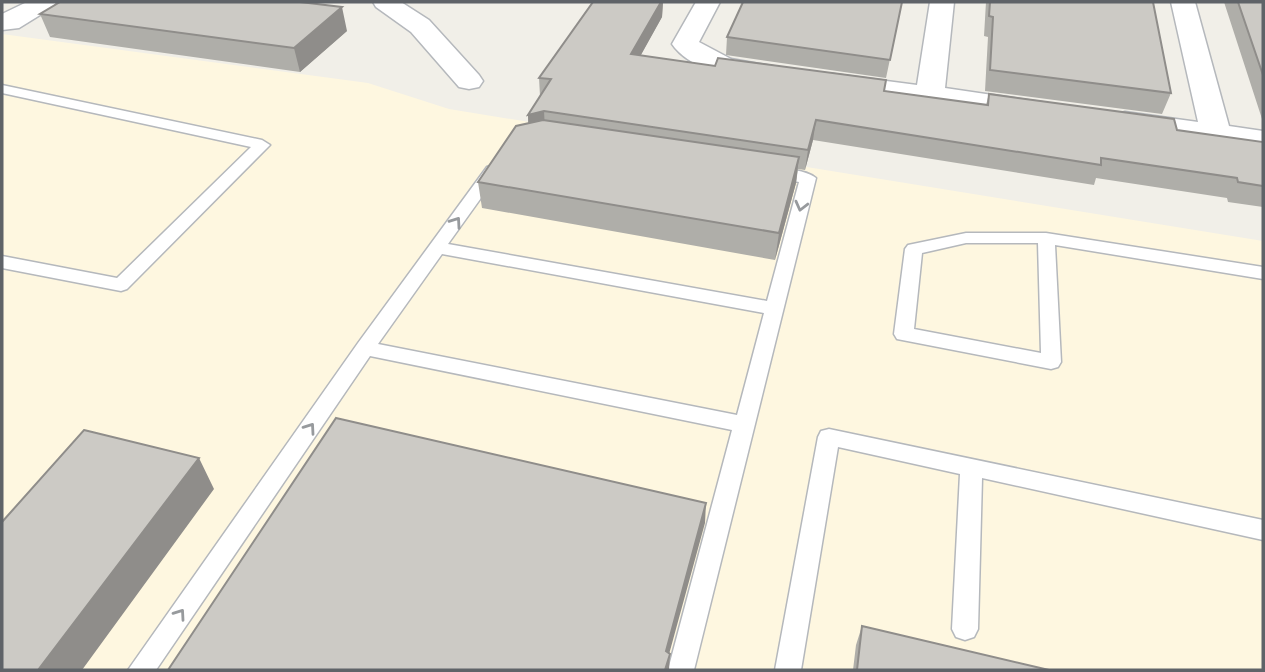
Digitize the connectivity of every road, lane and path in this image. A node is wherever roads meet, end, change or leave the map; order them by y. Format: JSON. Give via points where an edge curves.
{"nodes":[{"id":1,"x":44,"y":2,"type":"edge"},
{"id":2,"x":385,"y":2,"type":"edge"},
{"id":3,"x":708,"y":2,"type":"edge"},
{"id":4,"x":942,"y":2,"type":"edge"},
{"id":5,"x":1183,"y":2,"type":"edge"},
{"id":6,"x":2,"y":22,"type":"edge"},
{"id":7,"x":469,"y":81,"type":"dead end"},
{"id":8,"x":2,"y":89,"type":"edge"},
{"id":9,"x":930,"y":95,"type":"junction"},
{"id":10,"x":1216,"y":134,"type":"junction"},
{"id":11,"x":1263,"y":140,"type":"edge"},
{"id":12,"x":501,"y":159,"type":"edge"},
{"id":13,"x":755,"y":170,"type":"edge"},
{"id":14,"x":1046,"y":237,"type":"junction"},
{"id":15,"x":438,"y":248,"type":"junction"},
{"id":16,"x":2,"y":262,"type":"edge"},
{"id":17,"x":1263,"y":273,"type":"edge"},
{"id":18,"x":775,"y":309,"type":"junction"},
{"id":19,"x":365,"y":348,"type":"junction"},
{"id":20,"x":744,"y":424,"type":"junction"},
{"id":21,"x":971,"y":467,"type":"junction"},
{"id":22,"x":1263,"y":530,"type":"edge"},
{"id":23,"x":965,"y":629,"type":"dead end"},
{"id":24,"x":141,"y":670,"type":"edge"},
{"id":25,"x":681,"y":670,"type":"edge"},
{"id":26,"x":788,"y":670,"type":"edge"}],
"edges":[{"from":1,"to":6,"type":"street","via":[[10,23]]},
{"from":2,"to":7,"type":"street","via":[[421,26]]},
{"from":3,"to":9,"type":"street","via":[[685,44],[703,60],[729,68]]},
{"from":4,"to":9,"type":"street"},
{"from":5,"to":10,"type":"street"},
{"from":8,"to":16,"type":"lane","via":[[262,145],[121,285]]},
{"from":9,"to":10,"type":"street"},
{"from":10,"to":11,"type":"street"},
{"from":15,"to":12,"type":"lane","one_way":true},
{"from":13,"to":18,"type":"lane","one_way":true,"via":[[808,178]]},
{"from":14,"to":14,"type":"lane","via":[[1051,362],[904,334],[914,249],[966,238]]},
{"from":14,"to":17,"type":"lane"},
{"from":15,"to":18,"type":"lane"},
{"from":15,"to":19,"type":"lane"},
{"from":18,"to":20,"type":"lane"},
{"from":19,"to":20,"type":"lane"},
{"from":24,"to":19,"type":"lane","one_way":true},
{"from":20,"to":25,"type":"lane"},
{"from":21,"to":22,"type":"lane"},
{"from":21,"to":23,"type":"lane"},
{"from":21,"to":26,"type":"lane","via":[[829,437]]}]}
